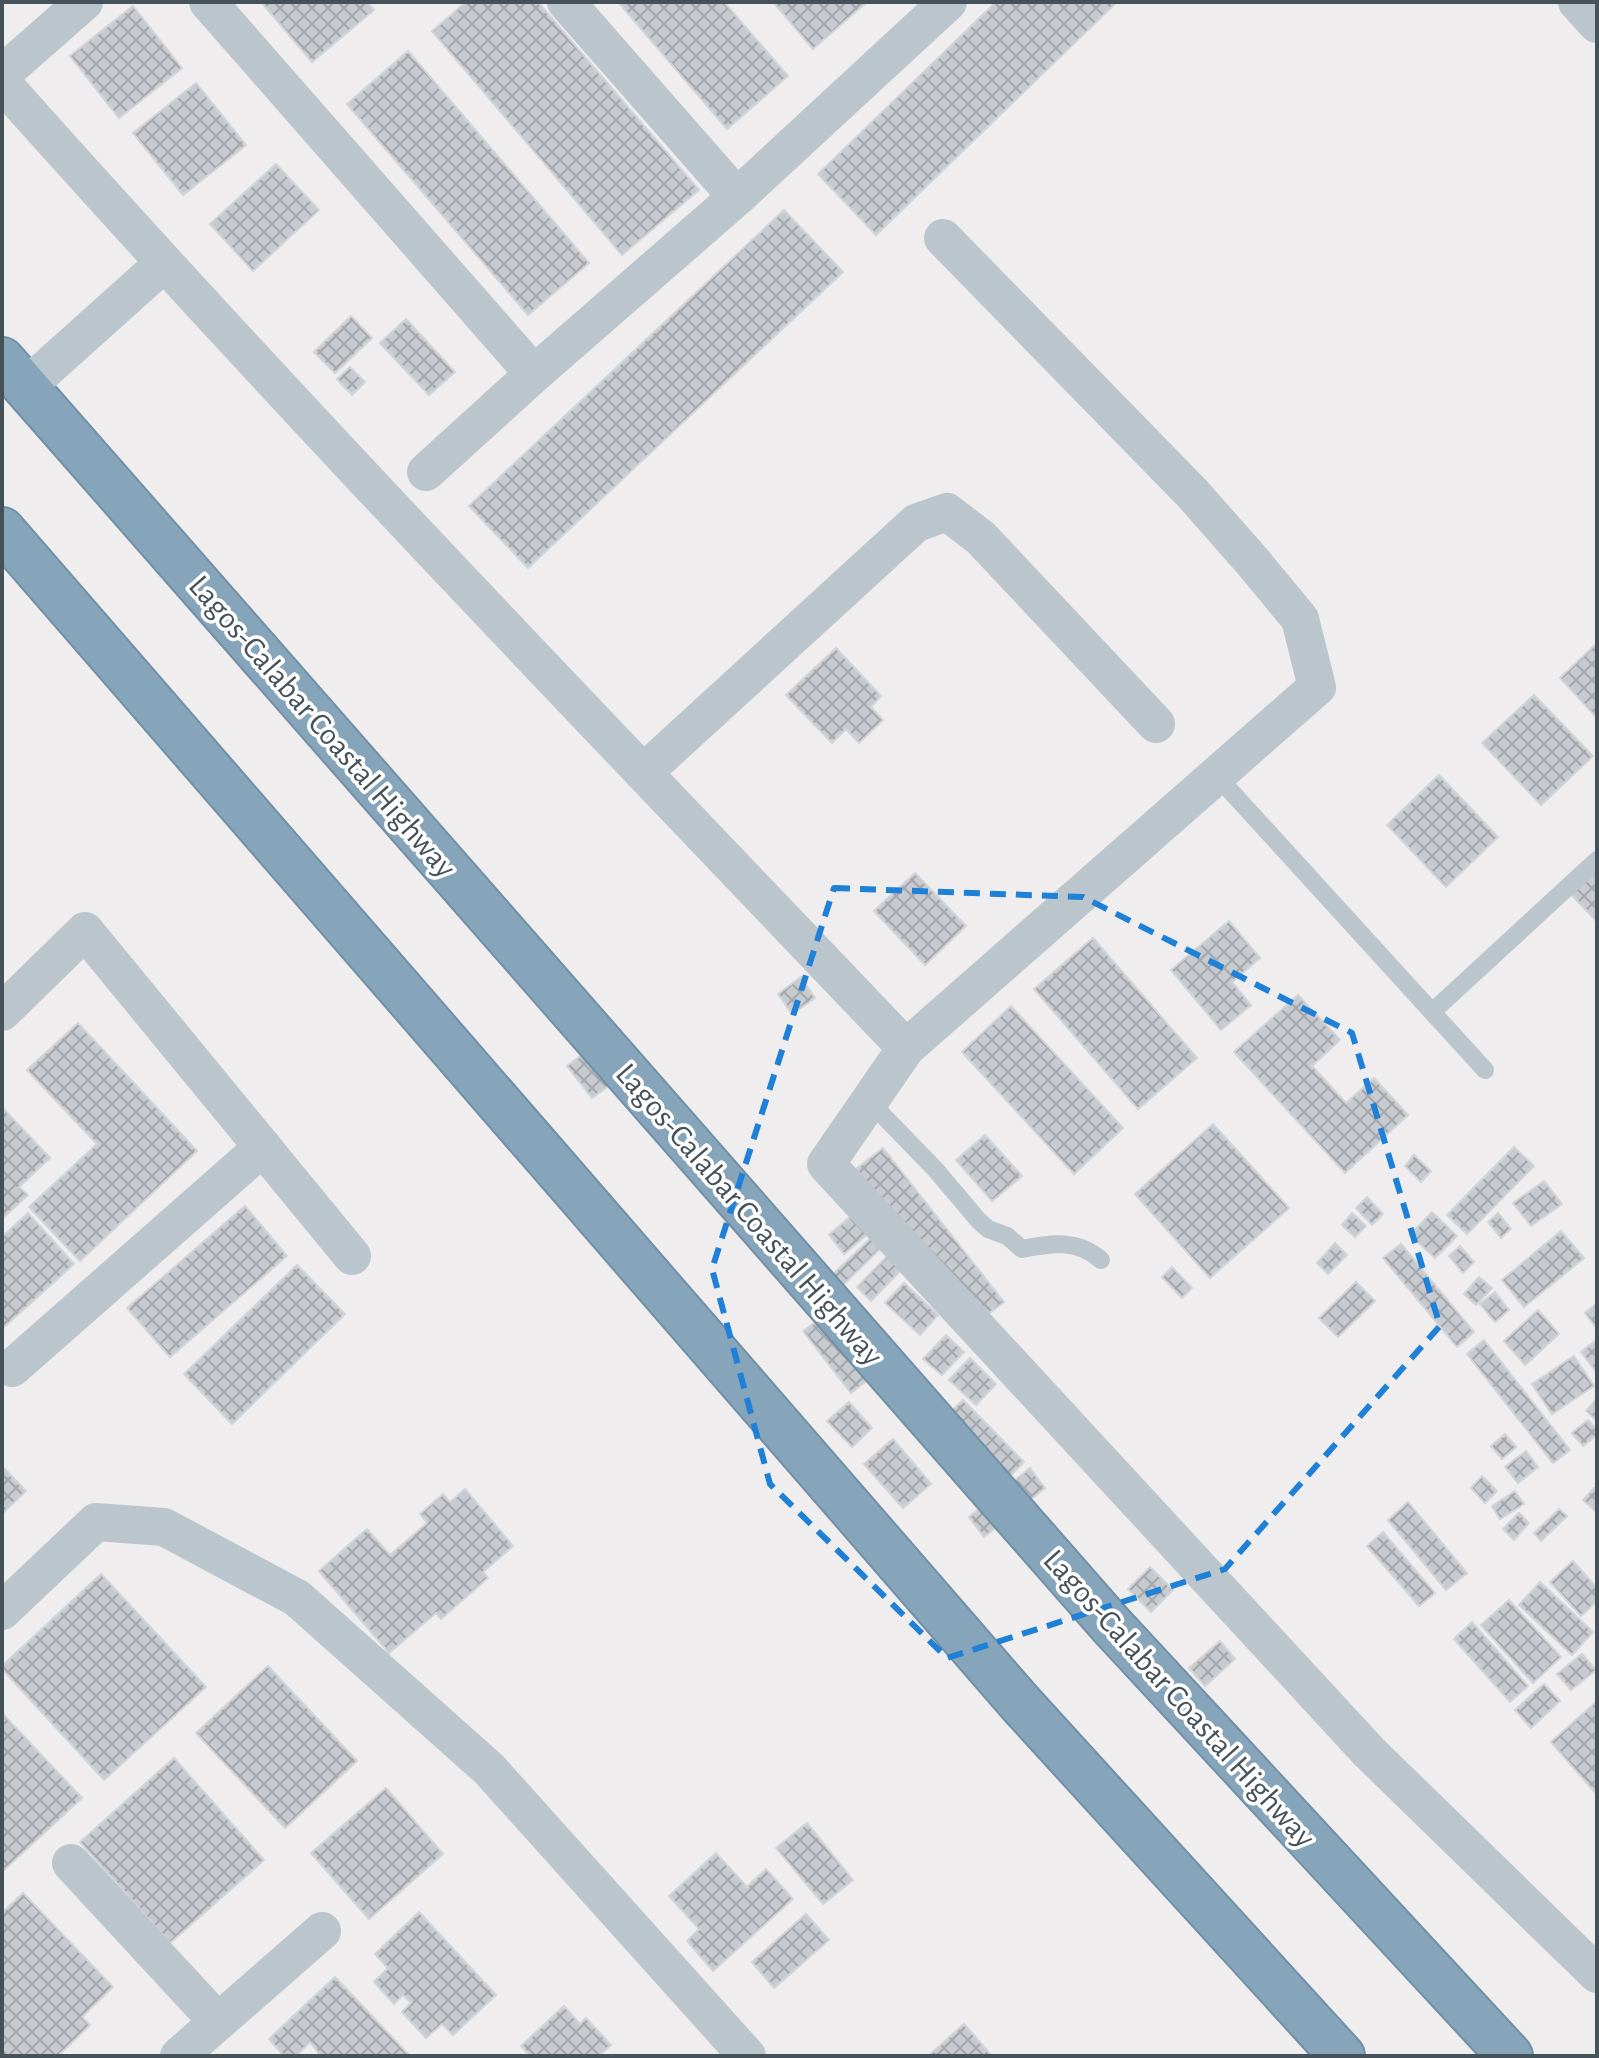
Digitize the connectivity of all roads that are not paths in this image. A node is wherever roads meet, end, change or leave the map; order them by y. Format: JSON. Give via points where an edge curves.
{"nodes":[{"id":1,"x":84,"y":2,"type":"edge"},
{"id":2,"x":208,"y":2,"type":"edge"},
{"id":3,"x":566,"y":2,"type":"edge"},
{"id":4,"x":948,"y":2,"type":"edge"},
{"id":5,"x":1577,"y":2,"type":"edge"},
{"id":6,"x":1597,"y":24,"type":"edge"},
{"id":7,"x":2,"y":74,"type":"edge"},
{"id":8,"x":2,"y":83,"type":"edge"},
{"id":9,"x":737,"y":197,"type":"junction"},
{"id":10,"x":943,"y":238,"type":"dead end"},
{"id":11,"x":163,"y":264,"type":"junction"},
{"id":12,"x":14,"y":374,"type":"edge"},
{"id":13,"x":534,"y":374,"type":"junction"},
{"id":14,"x":426,"y":472,"type":"dead end"},
{"id":15,"x":2,"y":530,"type":"edge"},
{"id":16,"x":1156,"y":724,"type":"dead end"},
{"id":17,"x":643,"y":773,"type":"junction"},
{"id":18,"x":1216,"y":775,"type":"junction"},
{"id":19,"x":1597,"y":860,"type":"edge"},
{"id":20,"x":2,"y":1012,"type":"edge"},
{"id":21,"x":1432,"y":1012,"type":"junction"},
{"id":22,"x":906,"y":1048,"type":"junction"},
{"id":23,"x":1485,"y":1070,"type":"dead end"},
{"id":24,"x":869,"y":1101,"type":"junction"},
{"id":25,"x":263,"y":1147,"type":"junction"},
{"id":26,"x":352,"y":1256,"type":"dead end"},
{"id":27,"x":1101,"y":1260,"type":"dead end"},
{"id":28,"x":12,"y":1368,"type":"dead end"},
{"id":29,"x":2,"y":1611,"type":"edge"},
{"id":30,"x":71,"y":1863,"type":"dead end"},
{"id":31,"x":322,"y":1931,"type":"dead end"},
{"id":32,"x":1597,"y":1974,"type":"edge"},
{"id":33,"x":218,"y":2022,"type":"junction"},
{"id":34,"x":179,"y":2056,"type":"edge"},
{"id":35,"x":747,"y":2056,"type":"edge"},
{"id":36,"x":1342,"y":2056,"type":"edge"},
{"id":37,"x":1510,"y":2056,"type":"edge"}],
"edges":[{"from":1,"to":7,"type":"street"},
{"from":2,"to":13,"type":"street"},
{"from":3,"to":9,"type":"street"},
{"from":4,"to":9,"type":"street"},
{"from":5,"to":6,"type":"street"},
{"from":8,"to":11,"type":"street"},
{"from":9,"to":13,"type":"street"},
{"from":10,"to":18,"type":"street","via":[[1193,494],[1300,619],[1317,687]]},
{"from":11,"to":12,"type":"street"},
{"from":11,"to":17,"type":"street"},
{"from":12,"to":37,"type":"highway","name":"Lagos-Calabar Coastal Highway","via":[[1111,1625]]},
{"from":13,"to":14,"type":"street"},
{"from":15,"to":36,"type":"highway","via":[[1021,1704]]},
{"from":16,"to":17,"type":"street","via":[[981,538],[947,512],[916,523]]},
{"from":17,"to":22,"type":"street"},
{"from":18,"to":21,"type":"lane"},
{"from":18,"to":22,"type":"street"},
{"from":19,"to":21,"type":"lane"},
{"from":20,"to":25,"type":"street","via":[[85,931]]},
{"from":21,"to":23,"type":"lane"},
{"from":22,"to":24,"type":"street"},
{"from":24,"to":27,"type":"lane","via":[[988,1229],[1022,1249],[1049,1243],[1077,1245]]},
{"from":24,"to":32,"type":"street","via":[[826,1164],[1369,1752]]},
{"from":25,"to":26,"type":"street"},
{"from":25,"to":28,"type":"street"},
{"from":29,"to":35,"type":"street","via":[[96,1522],[164,1527],[297,1598],[489,1769]]},
{"from":30,"to":33,"type":"street"},
{"from":31,"to":33,"type":"street"},
{"from":33,"to":34,"type":"street"}]}
